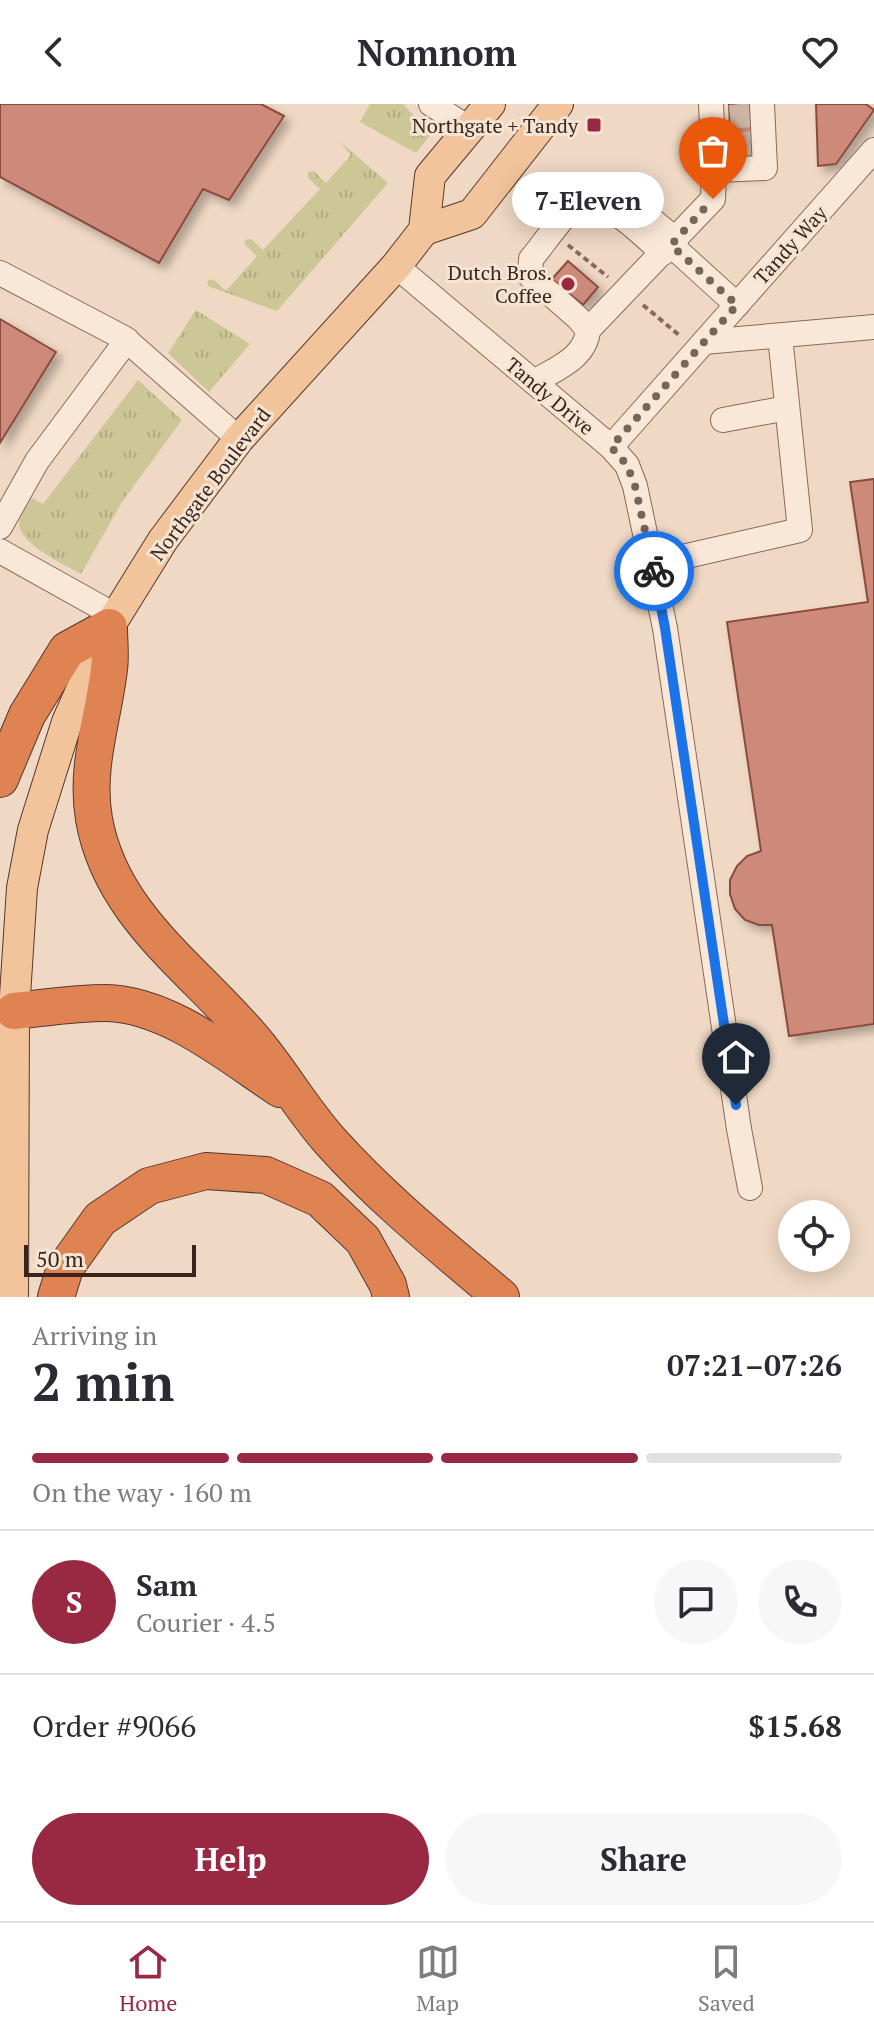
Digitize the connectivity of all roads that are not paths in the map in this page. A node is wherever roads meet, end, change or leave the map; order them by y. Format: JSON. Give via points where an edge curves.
{"nodes":[{"id":1,"x":431,"y":104,"type":"edge"},
{"id":2,"x":490,"y":104,"type":"edge"},
{"id":3,"x":558,"y":104,"type":"edge"},
{"id":4,"x":738,"y":112,"type":"edge"},
{"id":5,"x":470,"y":129,"type":"junction"},
{"id":6,"x":735,"y":149,"type":"junction"},
{"id":7,"x":874,"y":150,"type":"edge"},
{"id":8,"x":424,"y":230,"type":"junction"},
{"id":9,"x":670,"y":246,"type":"junction"},
{"id":10,"x":396,"y":266,"type":"junction"},
{"id":11,"x":0,"y":273,"type":"edge"},
{"id":12,"x":737,"y":305,"type":"junction"},
{"id":13,"x":874,"y":327,"type":"edge"},
{"id":14,"x":588,"y":330,"type":"junction"},
{"id":15,"x":780,"y":336,"type":"junction"},
{"id":16,"x":127,"y":340,"type":"junction"},
{"id":17,"x":694,"y":340,"type":"junction"},
{"id":18,"x":534,"y":382,"type":"junction"},
{"id":19,"x":787,"y":408,"type":"junction"},
{"id":20,"x":723,"y":420,"type":"dead end"},
{"id":21,"x":239,"y":439,"type":"junction"},
{"id":22,"x":611,"y":447,"type":"junction"},
{"id":23,"x":0,"y":527,"type":"edge"},
{"id":24,"x":0,"y":551,"type":"edge"},
{"id":25,"x":652,"y":564,"type":"junction"},
{"id":26,"x":114,"y":622,"type":"junction"},
{"id":27,"x":0,"y":779,"type":"edge"},
{"id":28,"x":14,"y":1011,"type":"junction"},
{"id":29,"x":298,"y":1101,"type":"junction"},
{"id":30,"x":750,"y":1188,"type":"dead end"},
{"id":31,"x":13,"y":1297,"type":"edge"},
{"id":32,"x":56,"y":1297,"type":"edge"},
{"id":33,"x":391,"y":1297,"type":"edge"},
{"id":34,"x":501,"y":1297,"type":"edge"}],
"edges":[{"from":1,"to":5,"type":"street"},
{"from":2,"to":5,"type":"main road"},
{"from":3,"to":8,"type":"main road","via":[[472,214]]},
{"from":4,"to":6,"type":"street"},
{"from":4,"to":6,"type":"street"},
{"from":5,"to":8,"type":"main road","via":[[430,176]]},
{"from":6,"to":9,"type":"street","via":[[713,199]]},
{"from":7,"to":12,"type":"street","name":"Tandy Way"},
{"from":8,"to":10,"type":"main road","name":"Northgate Boulevard"},
{"from":9,"to":12,"type":"street"},
{"from":9,"to":14,"type":"street"},
{"from":9,"to":14,"type":"street","via":[[617,191],[595,188],[576,206],[531,259],[530,276]]},
{"from":10,"to":18,"type":"street","name":"Tandy Drive"},
{"from":10,"to":21,"type":"main road","name":"Northgate Boulevard"},
{"from":11,"to":16,"type":"street"},
{"from":12,"to":17,"type":"street","name":"Tandy Way"},
{"from":13,"to":15,"type":"street"},
{"from":14,"to":18,"type":"street","via":[[574,358]]},
{"from":15,"to":17,"type":"street"},
{"from":15,"to":19,"type":"street"},
{"from":16,"to":21,"type":"street"},
{"from":16,"to":23,"type":"street","via":[[37,461]]},
{"from":17,"to":22,"type":"street","name":"Tandy Way"},
{"from":18,"to":22,"type":"street","name":"Tandy Drive"},
{"from":19,"to":20,"type":"street"},
{"from":19,"to":25,"type":"street","via":[[800,530]]},
{"from":21,"to":26,"type":"main road","name":"Northgate Boulevard","via":[[163,540]]},
{"from":22,"to":25,"type":"street","name":"Tandy Drive","via":[[627,465],[635,486]]},
{"from":24,"to":26,"type":"street"},
{"from":25,"to":30,"type":"street","name":"Tandy Drive"},
{"from":26,"to":27,"type":"highway","via":[[67,650],[27,715]]},
{"from":26,"to":28,"type":"main road","name":"Northgate Boulevard","via":[[67,722],[33,830],[22,888]]},
{"from":26,"to":29,"type":"highway","via":[[91,782],[102,851],[137,917],[258,1045]]},
{"from":28,"to":29,"type":"highway","via":[[108,1003],[159,1014]]},
{"from":28,"to":31,"type":"main road","name":"Northgate Boulevard"},
{"from":29,"to":34,"type":"highway","via":[[331,1143]]},
{"from":32,"to":33,"type":"highway","via":[[65,1268],[100,1219],[149,1186],[206,1171],[266,1175],[320,1199],[363,1240]]}]}
